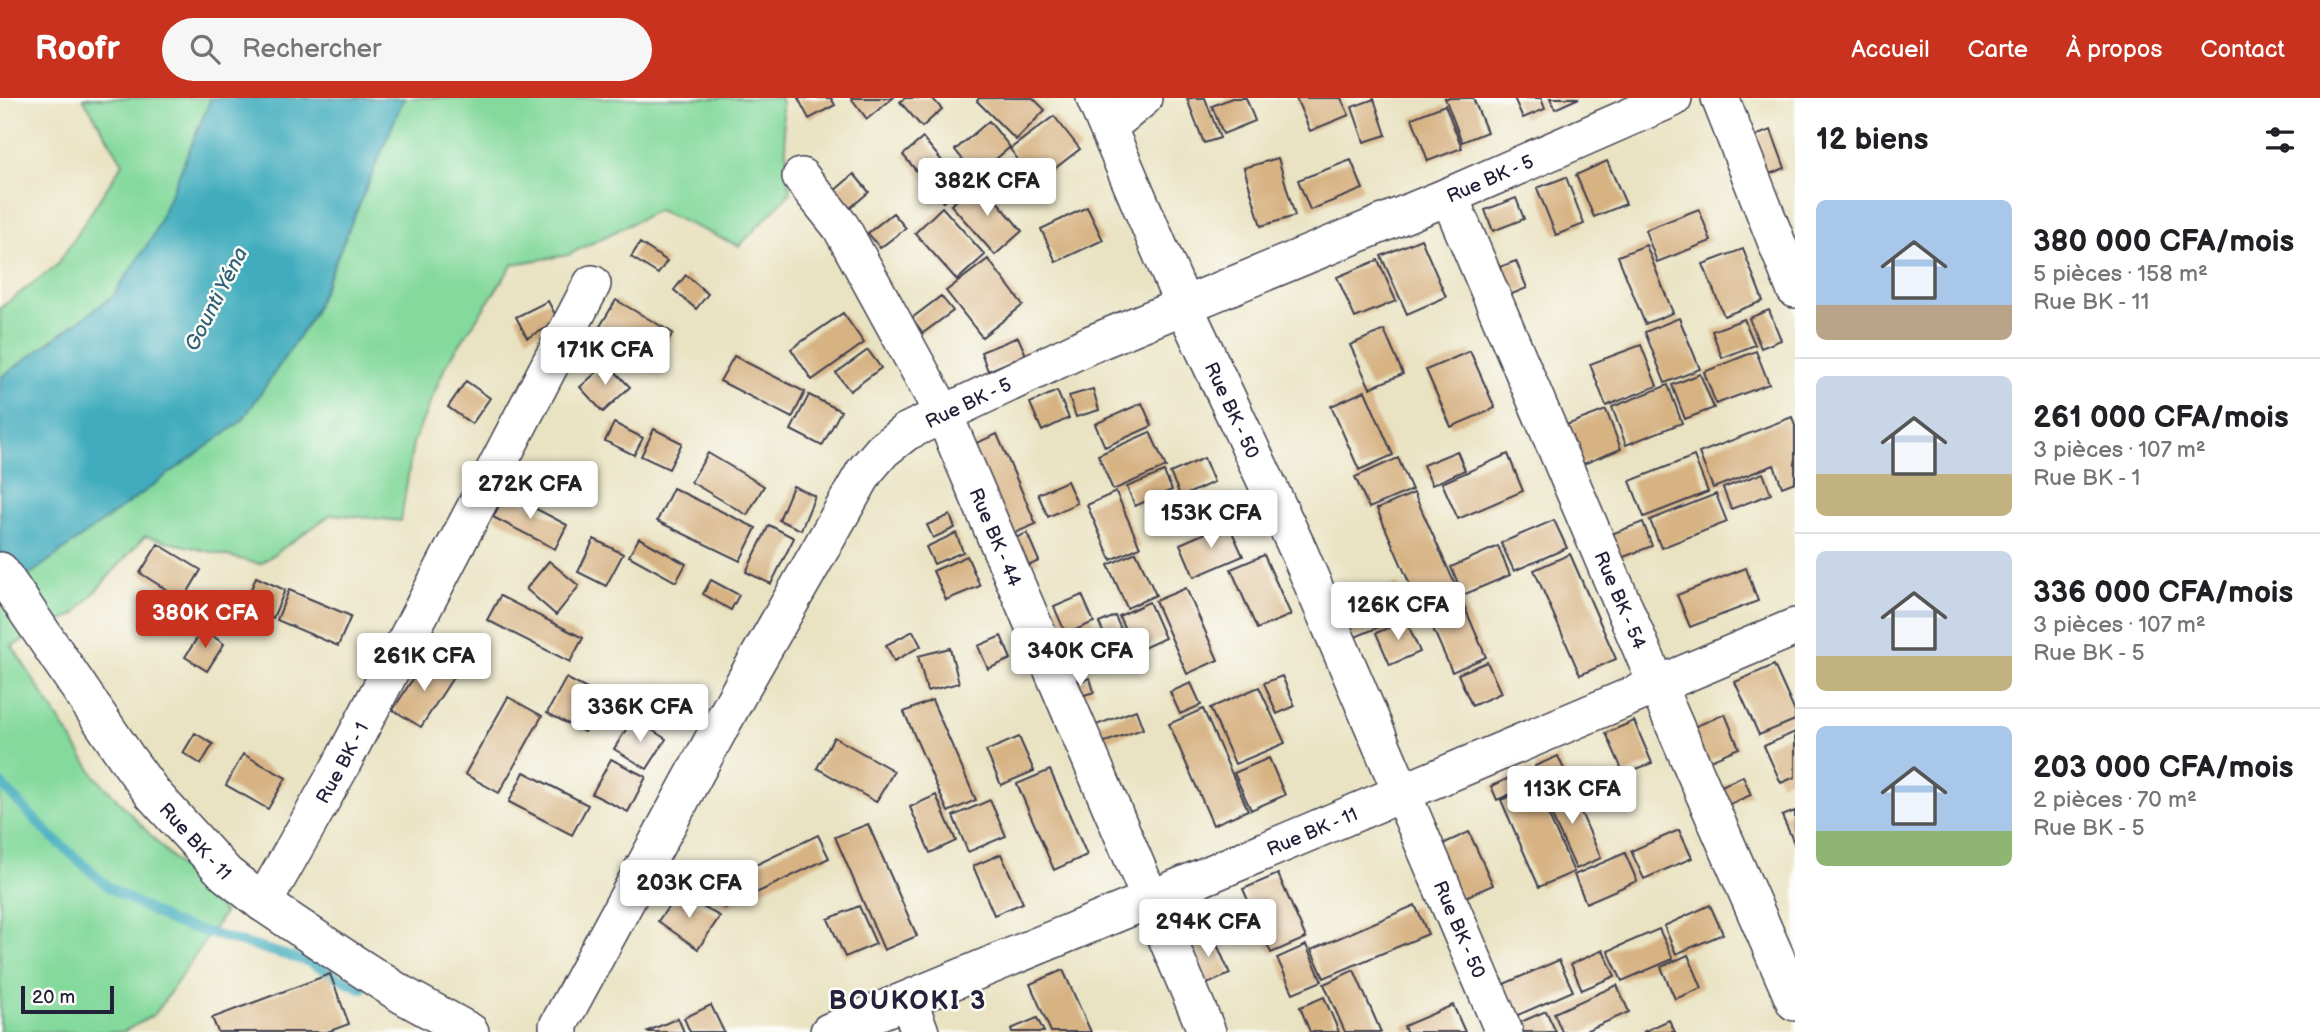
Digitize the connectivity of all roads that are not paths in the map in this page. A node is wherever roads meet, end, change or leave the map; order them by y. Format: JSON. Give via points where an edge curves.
{"nodes":[{"id":1,"x":1143,"y":98,"type":"edge"},
{"id":2,"x":1673,"y":98,"type":"edge"},
{"id":3,"x":1720,"y":98,"type":"edge"},
{"id":4,"x":1102,"y":113,"type":"edge"},
{"id":5,"x":801,"y":177,"type":"dead end"},
{"id":6,"x":1449,"y":196,"type":"junction"},
{"id":7,"x":592,"y":285,"type":"dead end"},
{"id":8,"x":1795,"y":289,"type":"edge"},
{"id":9,"x":1184,"y":306,"type":"junction"},
{"id":10,"x":944,"y":415,"type":"junction"},
{"id":11,"x":0,"y":571,"type":"edge"},
{"id":12,"x":1795,"y":627,"type":"edge"},
{"id":13,"x":1657,"y":685,"type":"junction"},
{"id":14,"x":1403,"y":793,"type":"junction"},
{"id":15,"x":1151,"y":899,"type":"junction"},
{"id":16,"x":263,"y":903,"type":"junction"},
{"id":17,"x":1795,"y":1002,"type":"edge"},
{"id":18,"x":914,"y":1016,"type":"edge"},
{"id":19,"x":470,"y":1032,"type":"edge"},
{"id":20,"x":559,"y":1032,"type":"edge"},
{"id":21,"x":828,"y":1032,"type":"edge"},
{"id":22,"x":1207,"y":1032,"type":"edge"},
{"id":23,"x":1504,"y":1032,"type":"edge"}],
"edges":[{"from":1,"to":4,"type":"street"},
{"from":2,"to":6,"type":"street","name":"Rue BK - 5"},
{"from":3,"to":8,"type":"street"},
{"from":4,"to":9,"type":"street","name":"Rue BK - 50"},
{"from":5,"to":10,"type":"street","name":"Rue BK - 44","via":[[841,227]]},
{"from":6,"to":9,"type":"street","name":"Rue BK - 5"},
{"from":6,"to":13,"type":"street","name":"Rue BK - 54"},
{"from":7,"to":16,"type":"street","name":"Rue BK - 1","via":[[339,769]]},
{"from":9,"to":10,"type":"street","name":"Rue BK - 5","via":[[1091,344]]},
{"from":9,"to":14,"type":"street","name":"Rue BK - 50","via":[[1299,552]]},
{"from":10,"to":15,"type":"street","name":"Rue BK - 44"},
{"from":10,"to":20,"type":"street","name":"Rue BK - 5","via":[[906,432],[865,471],[737,695],[569,1004]]},
{"from":11,"to":16,"type":"street","name":"Rue BK - 11","via":[[153,794],[226,874]]},
{"from":12,"to":13,"type":"street","name":"Rue BK - 11"},
{"from":13,"to":14,"type":"street","name":"Rue BK - 11"},
{"from":13,"to":17,"type":"street","name":"Rue BK - 54"},
{"from":14,"to":15,"type":"street","name":"Rue BK - 11"},
{"from":14,"to":23,"type":"street","name":"Rue BK - 50"},
{"from":15,"to":18,"type":"street","name":"Rue BK - 11"},
{"from":15,"to":22,"type":"street","name":"Rue BK - 44"},
{"from":16,"to":19,"type":"street","name":"Rue BK - 11"},
{"from":18,"to":21,"type":"street","name":"Rue BK - 11"}]}
